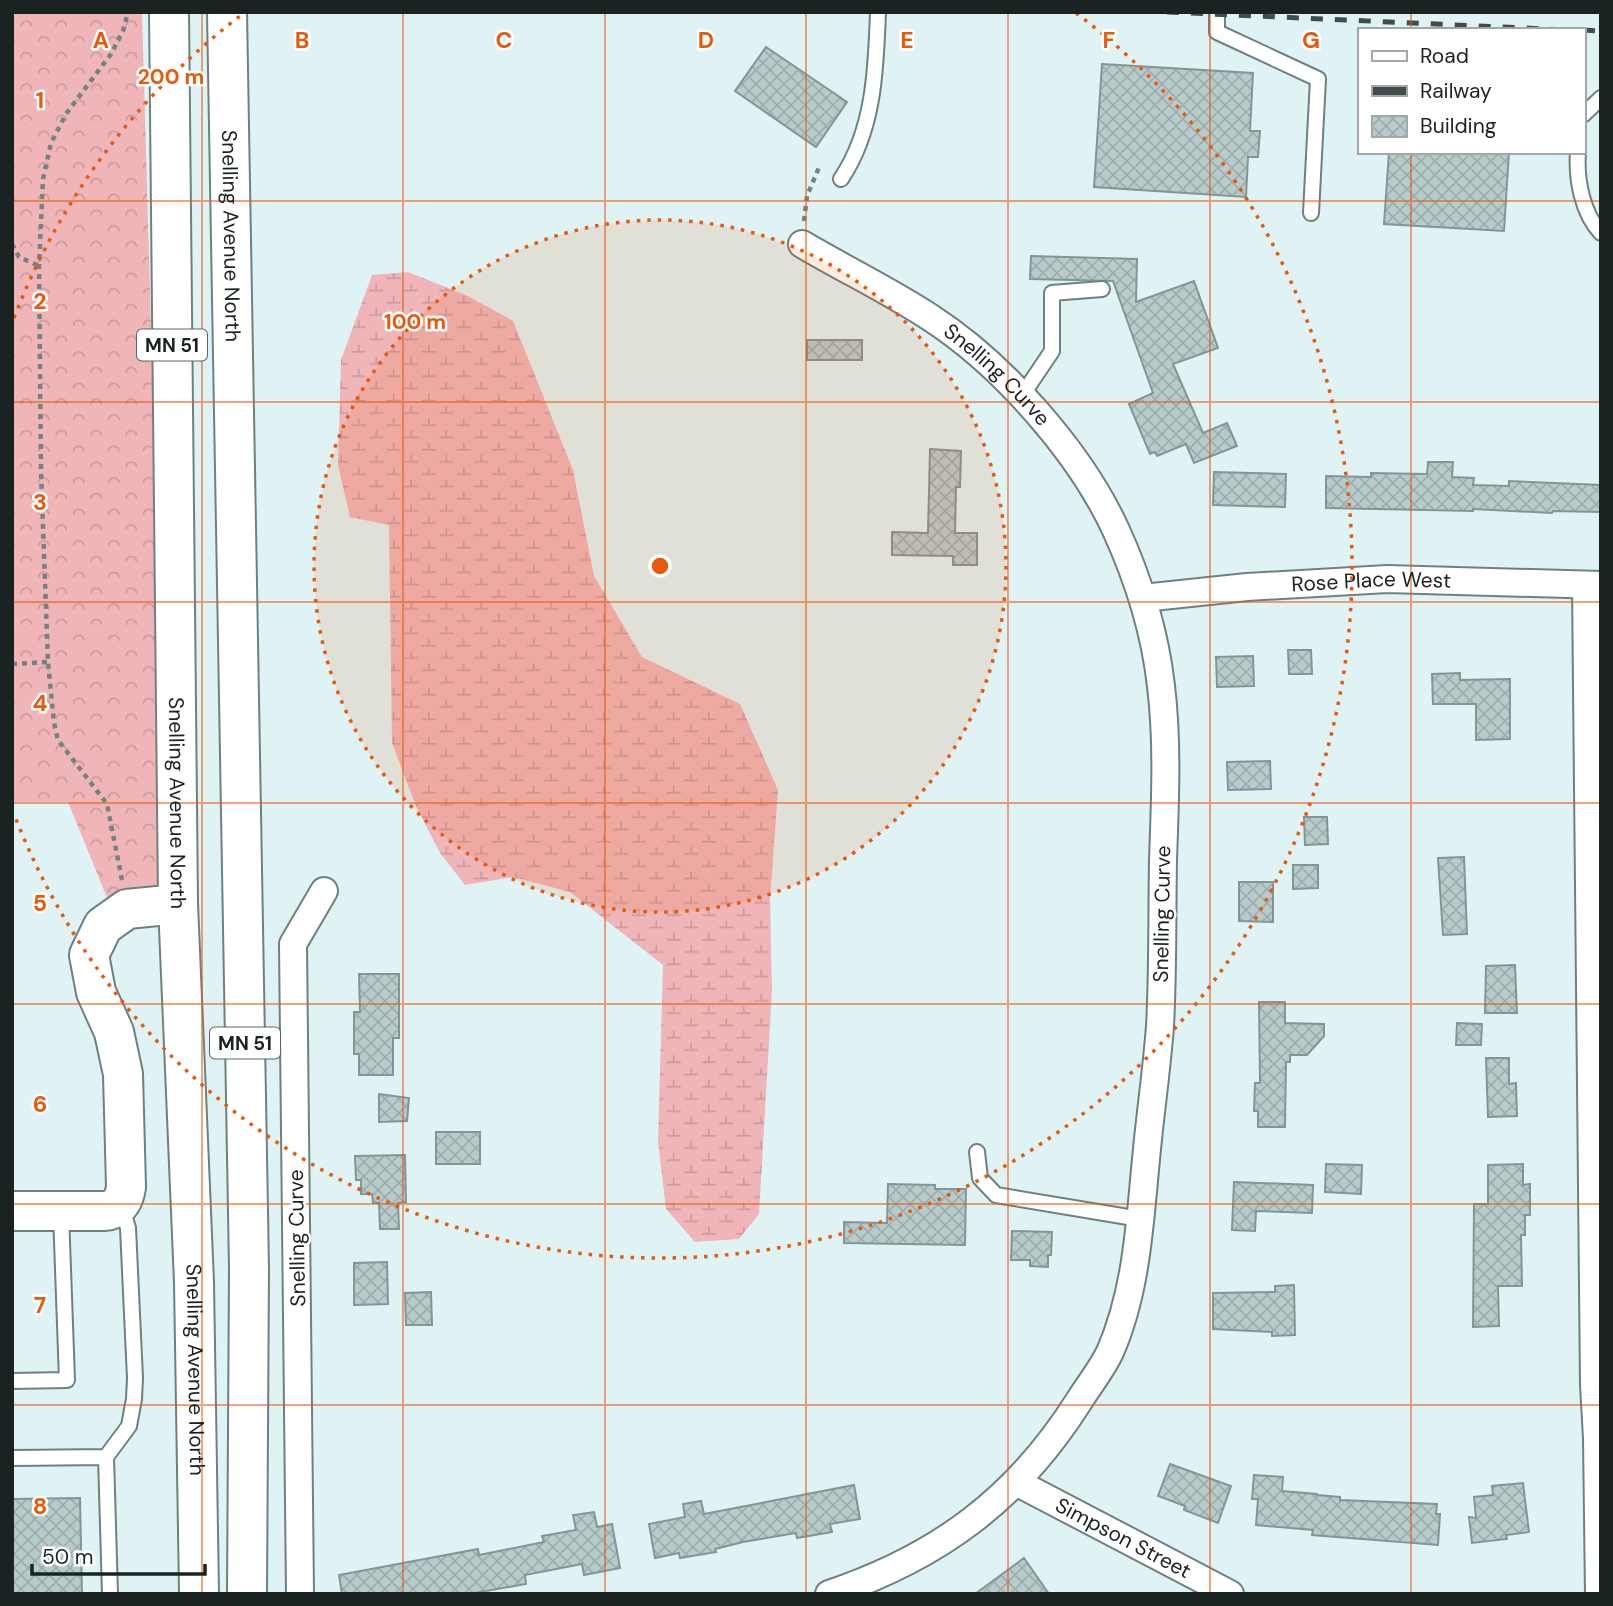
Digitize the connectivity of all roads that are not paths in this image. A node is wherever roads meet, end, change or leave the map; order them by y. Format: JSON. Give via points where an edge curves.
{"nodes":[{"id":1,"x":169,"y":12,"type":"edge"},
{"id":2,"x":227,"y":12,"type":"edge"},
{"id":3,"x":878,"y":12,"type":"edge"},
{"id":4,"x":1217,"y":12,"type":"edge"},
{"id":5,"x":1601,"y":97,"type":"edge"},
{"id":6,"x":1585,"y":112,"type":"edge"},
{"id":7,"x":1578,"y":154,"type":"edge"},
{"id":8,"x":841,"y":179,"type":"dead end"},
{"id":9,"x":1311,"y":213,"type":"dead end"},
{"id":10,"x":1601,"y":233,"type":"edge"},
{"id":11,"x":802,"y":244,"type":"road end"},
{"id":12,"x":1102,"y":289,"type":"dead end"},
{"id":13,"x":1021,"y":397,"type":"junction"},
{"id":14,"x":1593,"y":585,"type":"edge"},
{"id":15,"x":1143,"y":598,"type":"junction"},
{"id":16,"x":324,"y":891,"type":"dead end"},
{"id":17,"x":178,"y":904,"type":"junction"},
{"id":18,"x":977,"y":1152,"type":"dead end"},
{"id":19,"x":120,"y":1204,"type":"junction"},
{"id":20,"x":61,"y":1211,"type":"junction"},
{"id":21,"x":12,"y":1212,"type":"edge"},
{"id":22,"x":1140,"y":1219,"type":"junction"},
{"id":23,"x":12,"y":1381,"type":"edge"},
{"id":24,"x":107,"y":1457,"type":"junction"},
{"id":25,"x":12,"y":1458,"type":"edge"},
{"id":26,"x":1016,"y":1482,"type":"junction"},
{"id":27,"x":1600,"y":1593,"type":"edge"},
{"id":28,"x":110,"y":1594,"type":"edge"},
{"id":29,"x":200,"y":1594,"type":"edge"},
{"id":30,"x":247,"y":1594,"type":"edge"},
{"id":31,"x":300,"y":1594,"type":"edge"},
{"id":32,"x":829,"y":1594,"type":"edge"},
{"id":33,"x":1230,"y":1594,"type":"edge"},
{"id":34,"x":1594,"y":1594,"type":"edge"}],
"edges":[{"from":1,"to":17,"type":"main road","name":"Snelling Avenue North","number":"MN 51"},
{"from":2,"to":30,"type":"main road","name":"Snelling Avenue North","number":"MN 51","via":[[249,1269]]},
{"from":3,"to":8,"type":"lane","via":[[868,119]]},
{"from":4,"to":9,"type":"lane","via":[[1217,32],[1318,79]]},
{"from":5,"to":6,"type":"lane"},
{"from":7,"to":10,"type":"lane","via":[[1582,197],[1591,222]]},
{"from":11,"to":13,"type":"street","name":"Snelling Curve","via":[[932,318],[988,363]]},
{"from":12,"to":13,"type":"lane","via":[[1052,293],[1052,351]]},
{"from":13,"to":15,"type":"street","name":"Snelling Curve","via":[[1051,429],[1086,479],[1114,527]]},
{"from":14,"to":15,"type":"street","name":"Rose Place West","via":[[1387,579]]},
{"from":14,"to":27,"type":"street","via":[[1594,1385]]},
{"from":15,"to":22,"type":"street","name":"Snelling Curve","via":[[1166,735],[1160,1025]]},
{"from":16,"to":31,"type":"street","name":"Snelling Curve","via":[[293,944]]},
{"from":17,"to":19,"type":"main road","via":[[127,909],[103,926],[89,955],[123,1074],[126,1187]]},
{"from":17,"to":29,"type":"main road","name":"Snelling Avenue North","number":"MN 51","via":[[194,1282]]},
{"from":18,"to":22,"type":"lane","via":[[980,1178],[996,1195]]},
{"from":19,"to":20,"type":"main road","via":[[112,1210]]},
{"from":19,"to":24,"type":"lane","via":[[128,1228],[134,1399],[129,1426]]},
{"from":20,"to":21,"type":"main road"},
{"from":20,"to":23,"type":"lane","via":[[67,1380]]},
{"from":22,"to":26,"type":"street","name":"Snelling Curve","via":[[1126,1307],[1109,1355],[1066,1422]]},
{"from":24,"to":25,"type":"lane"},
{"from":24,"to":28,"type":"lane"},
{"from":26,"to":32,"type":"street","name":"Snelling Curve","via":[[965,1528],[930,1550]]},
{"from":26,"to":33,"type":"street","name":"Simpson Street"},
{"from":27,"to":34,"type":"street"}]}
